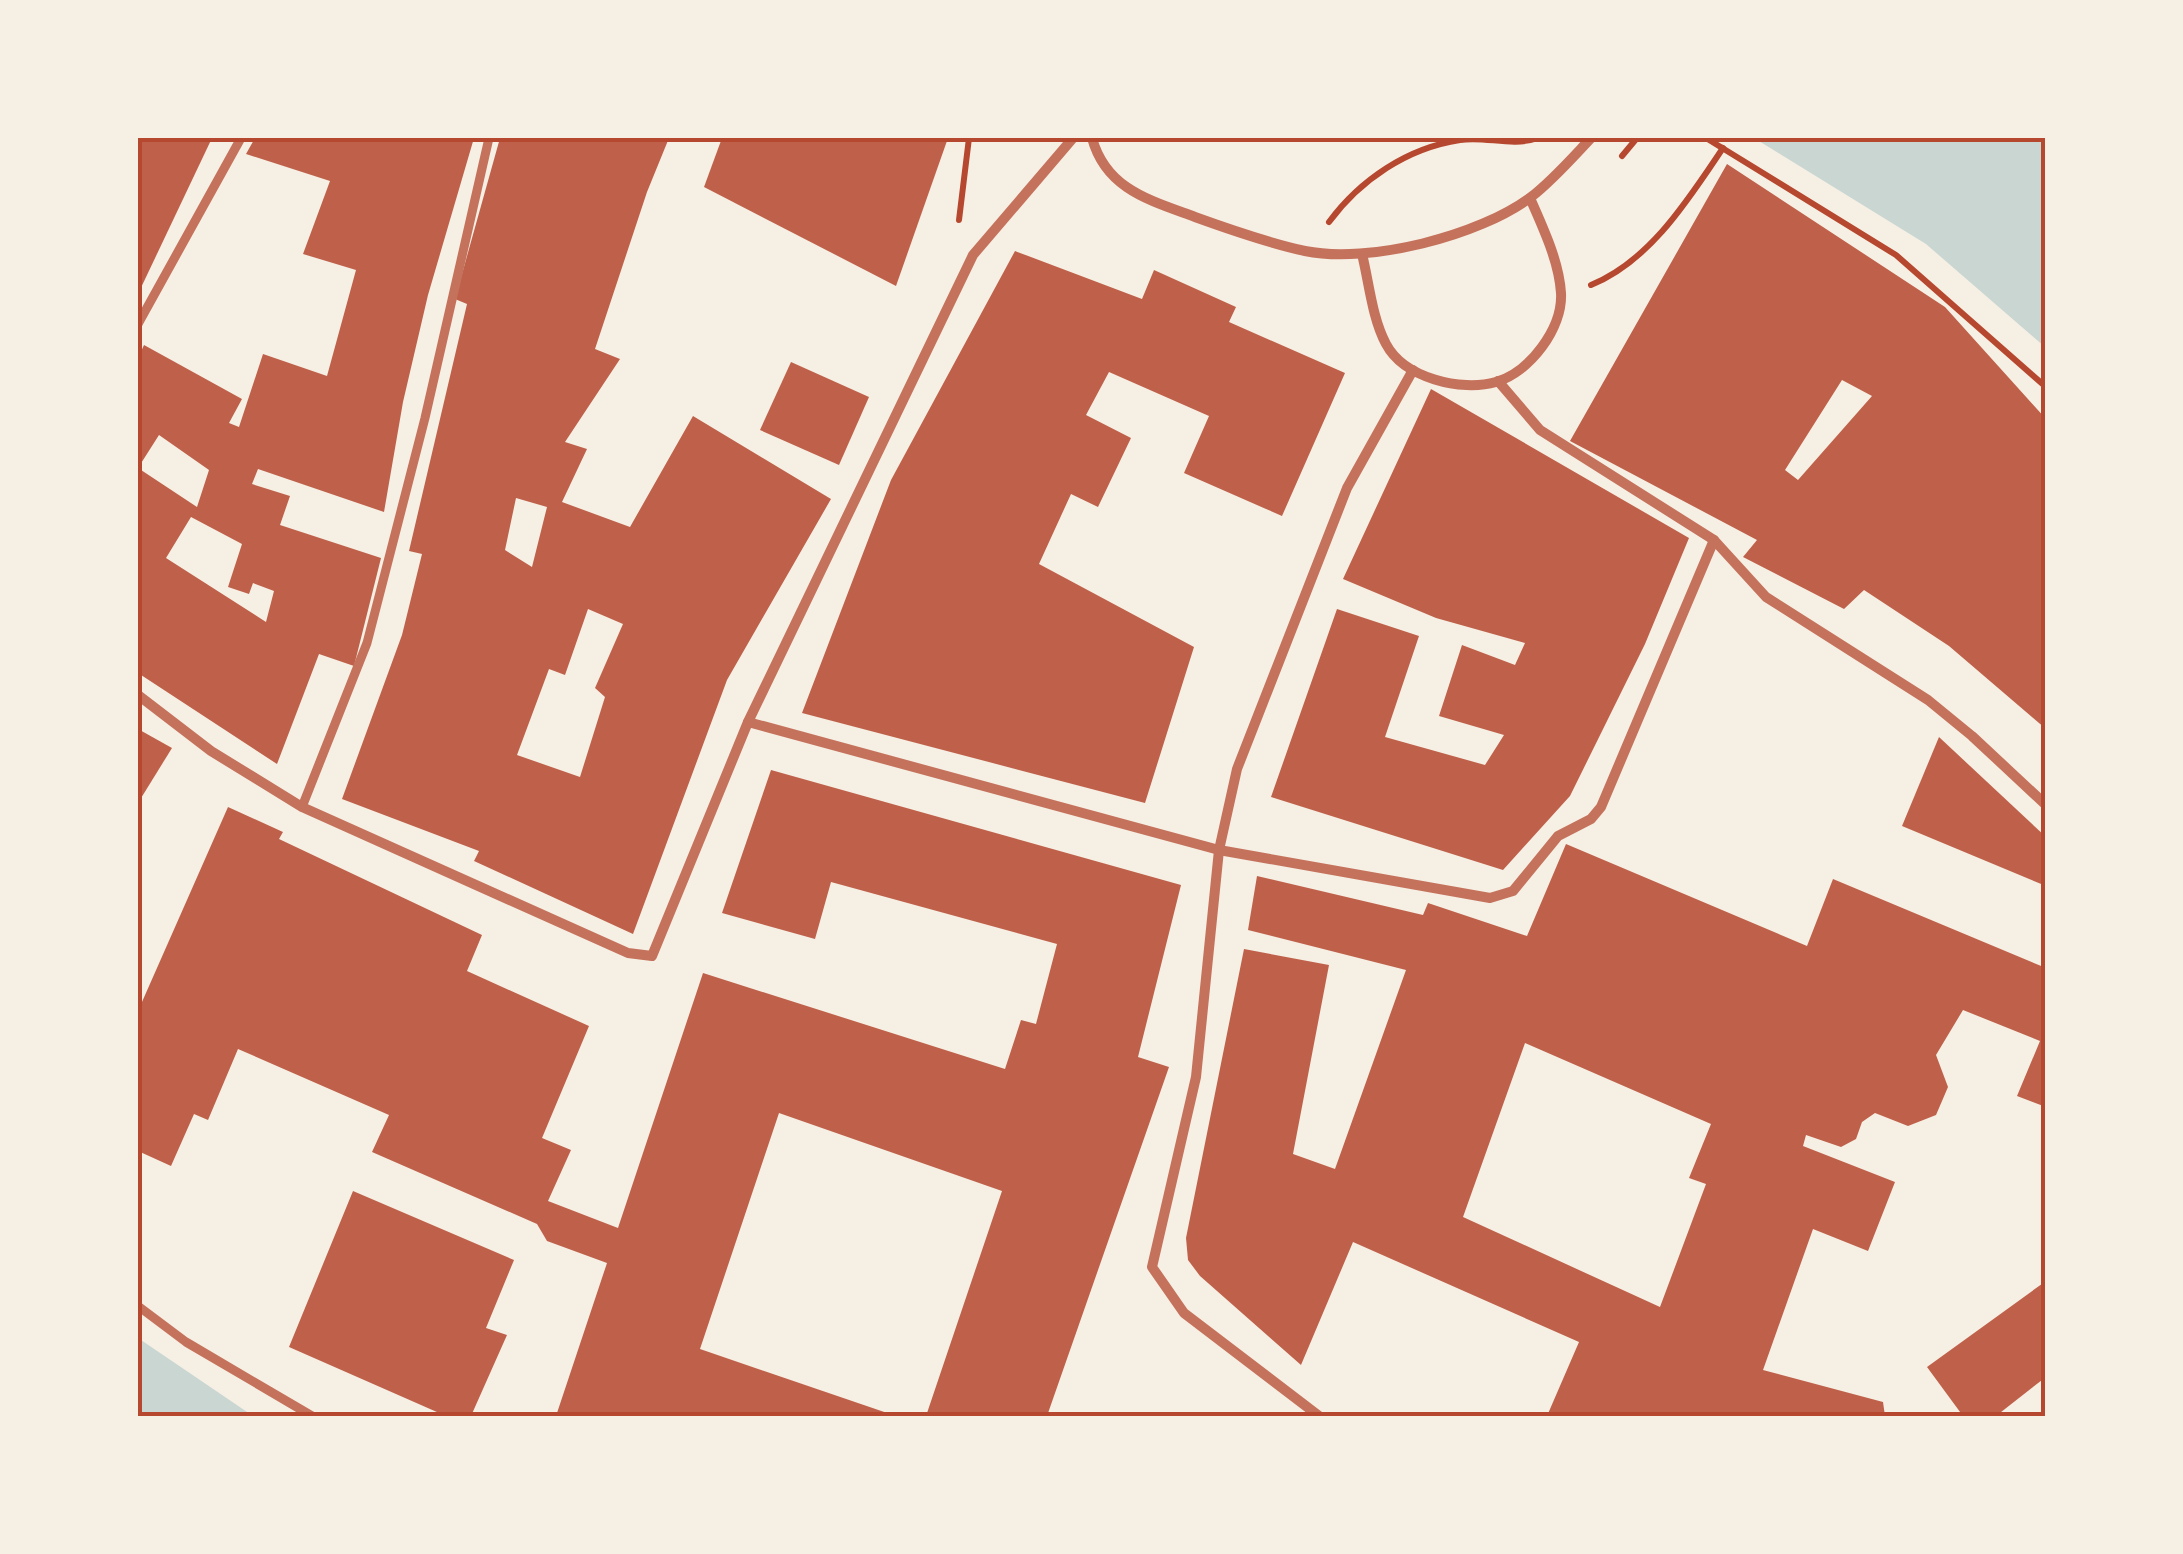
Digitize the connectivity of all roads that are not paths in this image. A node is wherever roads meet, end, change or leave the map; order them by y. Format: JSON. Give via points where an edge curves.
{"nodes":[{"id":1,"x":241,"y":138,"type":"edge"},
{"id":2,"x":489,"y":138,"type":"edge"},
{"id":3,"x":1073,"y":138,"type":"edge"},
{"id":4,"x":1092,"y":138,"type":"edge"},
{"id":5,"x":1587,"y":141,"type":"edge"},
{"id":6,"x":1530,"y":198,"type":"junction"},
{"id":7,"x":1362,"y":254,"type":"junction"},
{"id":8,"x":138,"y":324,"type":"edge"},
{"id":9,"x":1413,"y":370,"type":"junction"},
{"id":10,"x":1498,"y":382,"type":"junction"},
{"id":11,"x":1714,"y":540,"type":"junction"},
{"id":12,"x":138,"y":695,"type":"edge"},
{"id":13,"x":748,"y":722,"type":"junction"},
{"id":14,"x":2046,"y":805,"type":"edge"},
{"id":15,"x":302,"y":806,"type":"junction"},
{"id":16,"x":1219,"y":850,"type":"junction"},
{"id":17,"x":138,"y":1306,"type":"edge"},
{"id":18,"x":312,"y":1416,"type":"edge"},
{"id":19,"x":1319,"y":1416,"type":"edge"}],
"edges":[{"from":1,"to":8,"type":"street"},
{"from":2,"to":15,"type":"street","via":[[366,644]]},
{"from":3,"to":13,"type":"street","via":[[973,255]]},
{"from":4,"to":7,"type":"street","via":[[1117,183],[1152,200],[1308,251]]},
{"from":5,"to":6,"type":"street"},
{"from":6,"to":7,"type":"street","via":[[1455,236]]},
{"from":6,"to":10,"type":"street","via":[[1562,296],[1553,330],[1539,350]]},
{"from":7,"to":9,"type":"street","via":[[1386,346]]},
{"from":9,"to":10,"type":"street","via":[[1446,382]]},
{"from":9,"to":16,"type":"street","via":[[1347,488],[1237,770]]},
{"from":10,"to":11,"type":"street","via":[[1540,430]]},
{"from":11,"to":14,"type":"street","via":[[1766,597],[1928,700]]},
{"from":11,"to":16,"type":"street","via":[[1601,807],[1558,836],[1512,891],[1490,898]]},
{"from":12,"to":15,"type":"street","via":[[211,751]]},
{"from":13,"to":15,"type":"street","via":[[652,956],[628,953]]},
{"from":13,"to":16,"type":"street"},
{"from":16,"to":19,"type":"street","via":[[1196,1077],[1152,1267],[1184,1313]]},
{"from":17,"to":18,"type":"street"}]}
